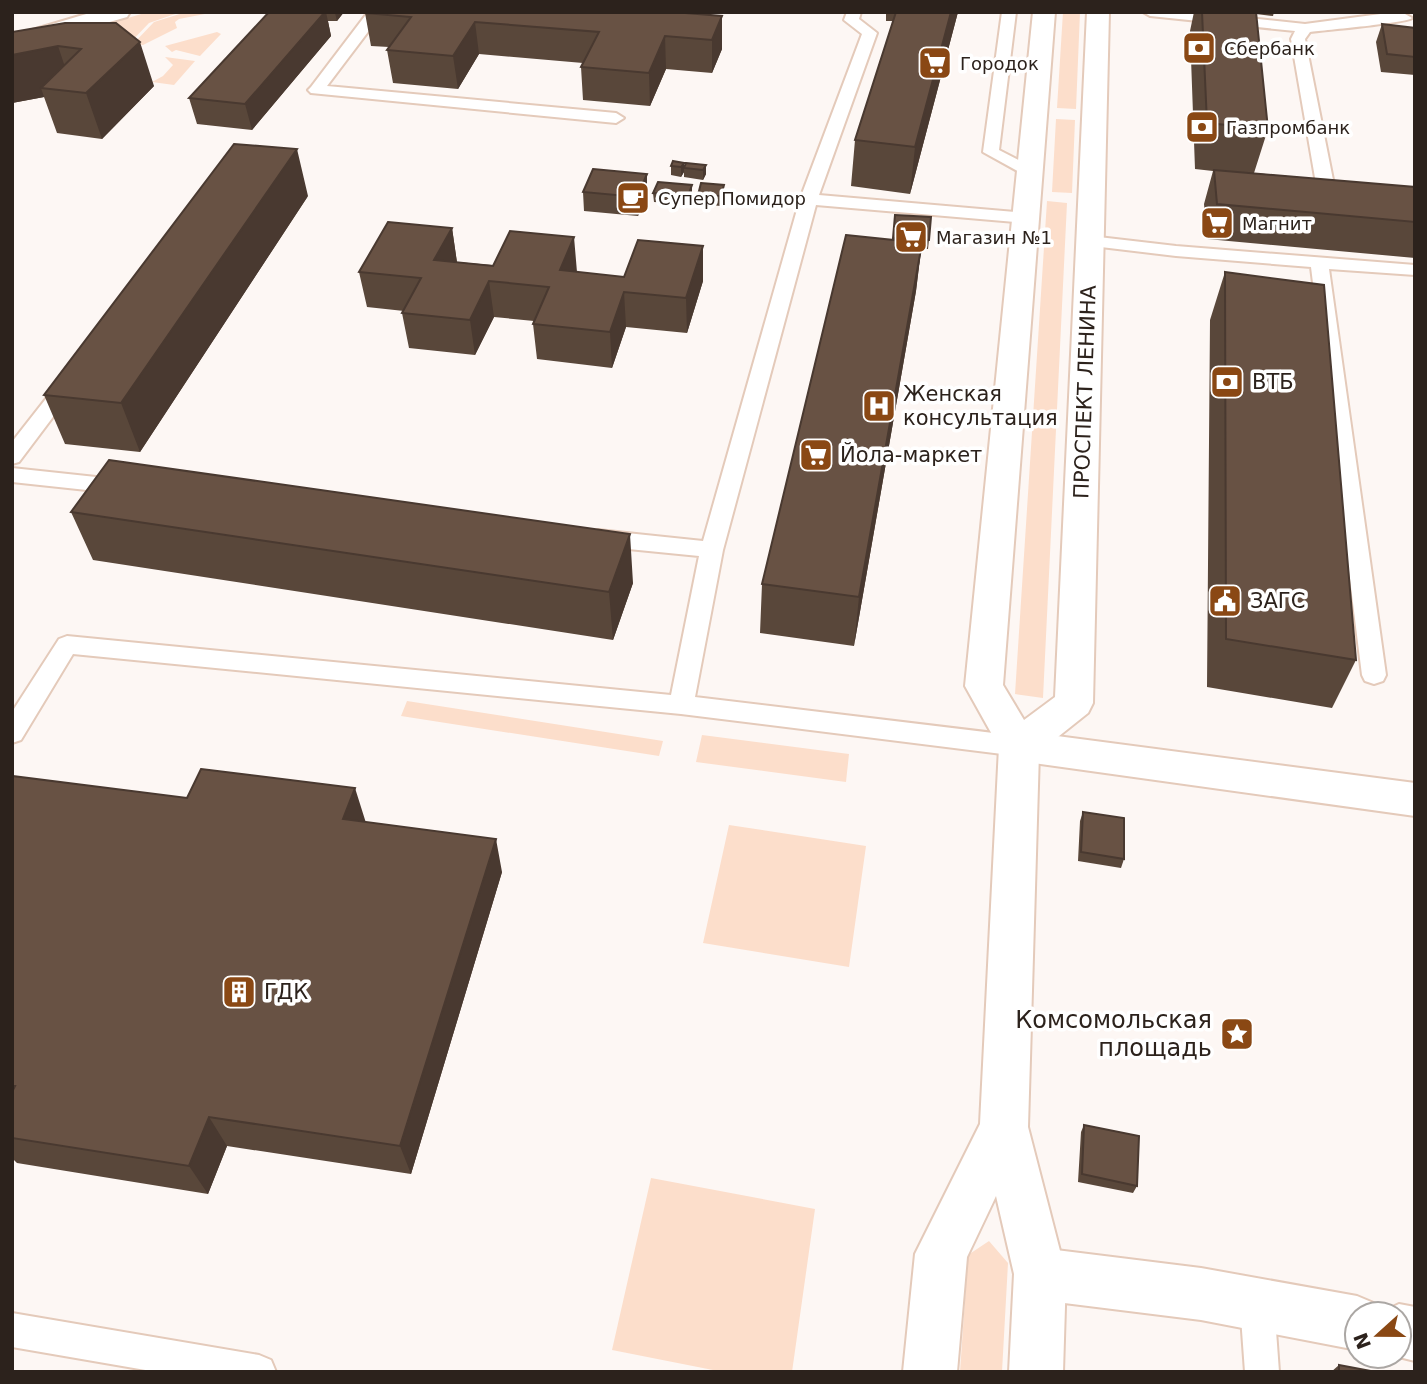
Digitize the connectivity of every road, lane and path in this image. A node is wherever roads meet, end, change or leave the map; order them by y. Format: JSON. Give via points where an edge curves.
{"nodes":[{"id":1,"x":119,"y":12,"type":"edge"},
{"id":2,"x":376,"y":12,"type":"edge"},
{"id":3,"x":854,"y":12,"type":"edge"},
{"id":4,"x":1009,"y":12,"type":"edge"},
{"id":5,"x":1044,"y":12,"type":"edge"},
{"id":6,"x":1098,"y":12,"type":"edge"},
{"id":7,"x":1150,"y":12,"type":"edge"},
{"id":8,"x":1405,"y":18,"type":"dead end"},
{"id":9,"x":1305,"y":28,"type":"junction"},
{"id":10,"x":12,"y":43,"type":"edge"},
{"id":11,"x":1065,"y":114,"type":"junction"},
{"id":12,"x":616,"y":118,"type":"dead end"},
{"id":13,"x":1030,"y":173,"type":"junction"},
{"id":14,"x":1327,"y":195,"type":"edge"},
{"id":15,"x":809,"y":199,"type":"junction"},
{"id":16,"x":1026,"y":218,"type":"junction"},
{"id":17,"x":1090,"y":241,"type":"junction"},
{"id":18,"x":1319,"y":261,"type":"junction"},
{"id":19,"x":1415,"y":270,"type":"edge"},
{"id":20,"x":78,"y":371,"type":"edge"},
{"id":21,"x":12,"y":457,"type":"edge"},
{"id":22,"x":12,"y":475,"type":"edge"},
{"id":23,"x":149,"y":490,"type":"edge"},
{"id":24,"x":575,"y":535,"type":"edge"},
{"id":25,"x":712,"y":550,"type":"junction"},
{"id":26,"x":1374,"y":675,"type":"dead end"},
{"id":27,"x":681,"y":705,"type":"junction"},
{"id":28,"x":12,"y":733,"type":"edge"},
{"id":29,"x":1019,"y":746,"type":"junction"},
{"id":30,"x":1415,"y":800,"type":"edge"},
{"id":31,"x":1004,"y":1127,"type":"junction"},
{"id":32,"x":1040,"y":1275,"type":"junction"},
{"id":33,"x":1257,"y":1303,"type":"junction"},
{"id":34,"x":1340,"y":1320,"type":"edge"},
{"id":35,"x":12,"y":1330,"type":"edge"},
{"id":36,"x":259,"y":1372,"type":"edge"},
{"id":37,"x":930,"y":1372,"type":"edge"},
{"id":38,"x":1036,"y":1372,"type":"edge"},
{"id":39,"x":1262,"y":1372,"type":"edge"}],
"edges":[{"from":1,"to":10,"type":"main road"},
{"from":2,"to":12,"type":"lane","via":[[316,90]]},
{"from":3,"to":15,"type":"lane","via":[[851,20],[870,33]]},
{"from":4,"to":13,"type":"lane","via":[[991,152]]},
{"from":5,"to":11,"type":"main road","name":"ПРОСПЕКТ ЛЕНИНА"},
{"from":6,"to":11,"type":"main road","name":"ПРОСПЕКТ ЛЕНИНА"},
{"from":7,"to":9,"type":"lane"},
{"from":8,"to":9,"type":"lane"},
{"from":9,"to":14,"type":"lane","via":[[1298,39]]},
{"from":11,"to":13,"type":"main road","name":"ПРОСПЕКТ ЛЕНИНА"},
{"from":11,"to":17,"type":"main road","name":"ПРОСПЕКТ ЛЕНИНА"},
{"from":13,"to":16,"type":"main road","name":"ПРОСПЕКТ ЛЕНИНА"},
{"from":15,"to":16,"type":"lane"},
{"from":15,"to":25,"type":"lane"},
{"from":16,"to":29,"type":"main road","name":"ПРОСПЕКТ ЛЕНИНА","via":[[984,687]]},
{"from":17,"to":18,"type":"lane"},
{"from":17,"to":29,"type":"main road","name":"ПРОСПЕКТ ЛЕНИНА","via":[[1074,702]]},
{"from":18,"to":19,"type":"lane"},
{"from":18,"to":26,"type":"lane"},
{"from":20,"to":21,"type":"lane"},
{"from":22,"to":23,"type":"lane"},
{"from":24,"to":25,"type":"lane"},
{"from":25,"to":27,"type":"lane"},
{"from":27,"to":28,"type":"lane","via":[[68,645]]},
{"from":27,"to":29,"type":"lane"},
{"from":29,"to":30,"type":"main road"},
{"from":29,"to":31,"type":"main road"},
{"from":31,"to":32,"type":"main road"},
{"from":31,"to":37,"type":"main road","via":[[941,1254]]},
{"from":32,"to":33,"type":"main road"},
{"from":32,"to":38,"type":"main road"},
{"from":33,"to":34,"type":"main road"},
{"from":33,"to":39,"type":"lane"},
{"from":35,"to":36,"type":"lane"}]}
